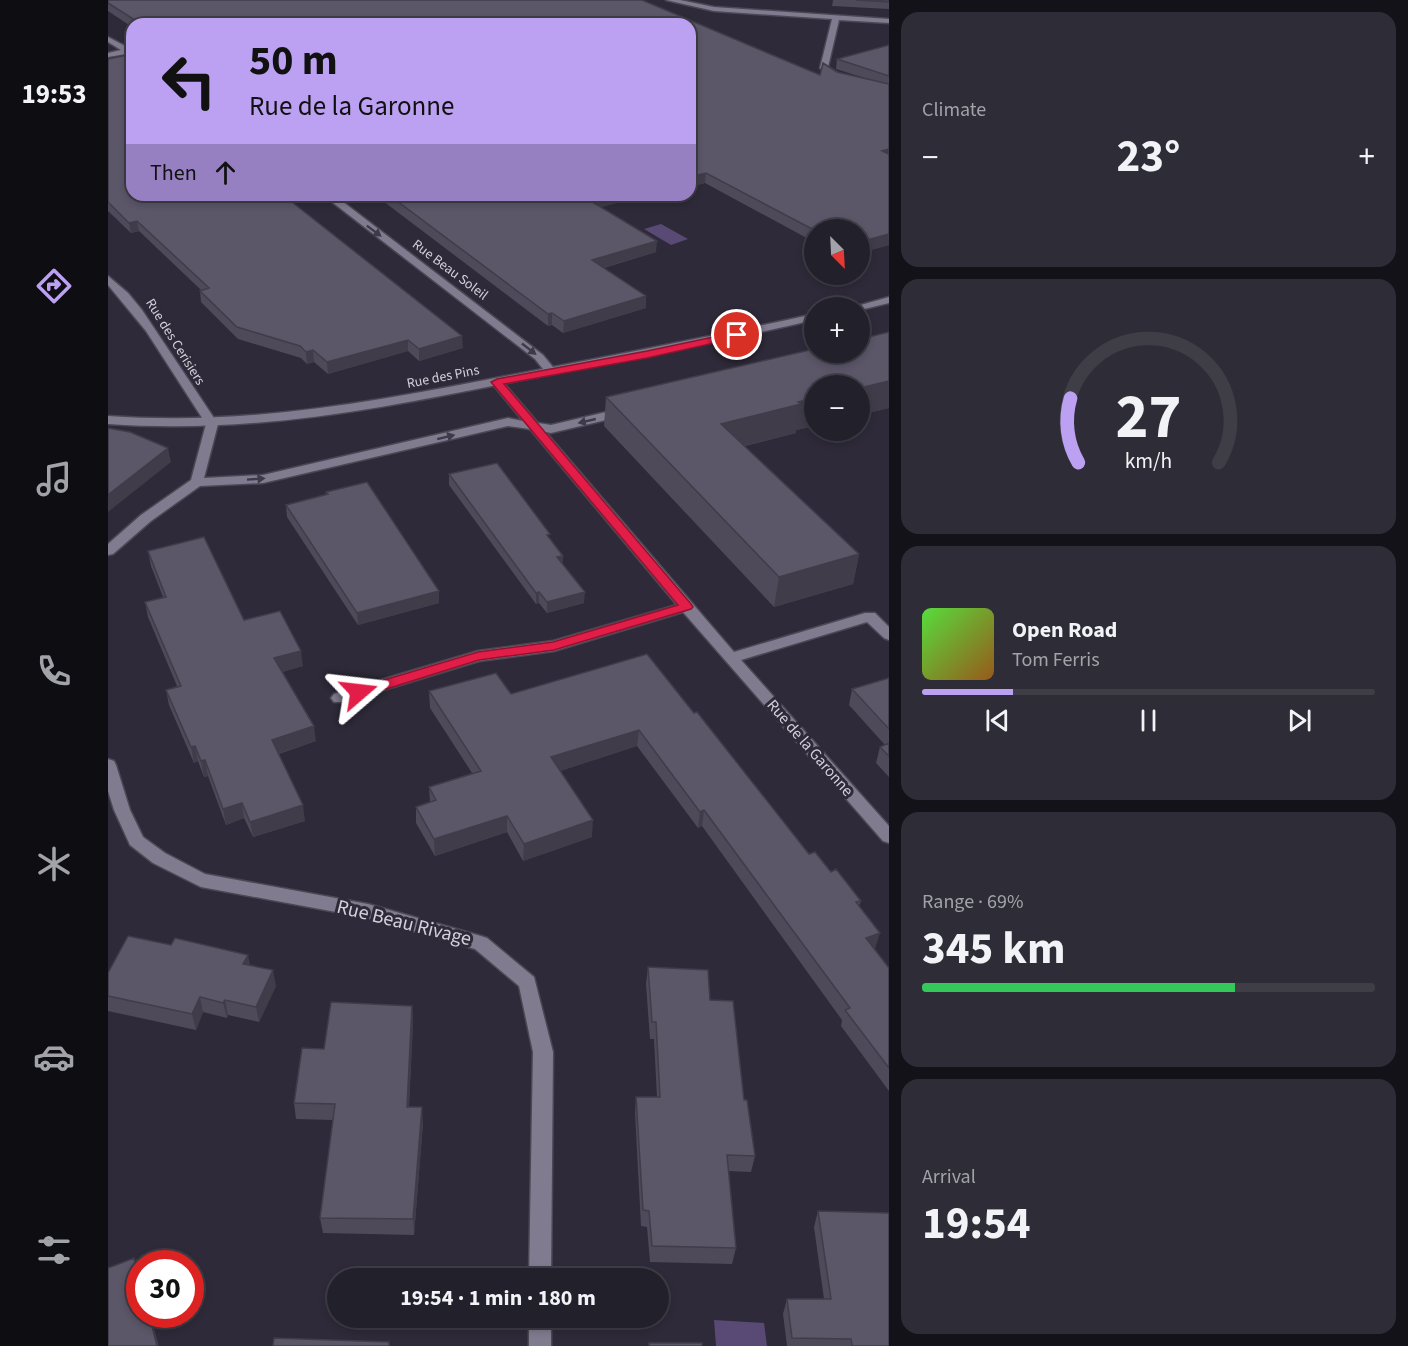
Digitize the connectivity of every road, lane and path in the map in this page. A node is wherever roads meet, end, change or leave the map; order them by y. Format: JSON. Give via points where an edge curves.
{"nodes":[{"id":1,"x":670,"y":0,"type":"edge"},
{"id":2,"x":836,"y":17,"type":"junction"},
{"id":3,"x":889,"y":21,"type":"edge"},
{"id":4,"x":108,"y":39,"type":"edge"},
{"id":5,"x":126,"y":50,"type":"edge"},
{"id":6,"x":126,"y":53,"type":"edge"},
{"id":7,"x":108,"y":55,"type":"edge"},
{"id":8,"x":849,"y":80,"type":"edge"},
{"id":9,"x":336,"y":201,"type":"edge"},
{"id":10,"x":108,"y":279,"type":"edge"},
{"id":11,"x":889,"y":300,"type":"edge"},
{"id":12,"x":870,"y":304,"type":"edge"},
{"id":13,"x":804,"y":319,"type":"edge"},
{"id":14,"x":551,"y":372,"type":"junction"},
{"id":15,"x":497,"y":382,"type":"junction"},
{"id":16,"x":630,"y":411,"type":"edge"},
{"id":17,"x":108,"y":420,"type":"edge"},
{"id":18,"x":212,"y":424,"type":"junction"},
{"id":19,"x":532,"y":426,"type":"junction"},
{"id":20,"x":197,"y":482,"type":"junction"},
{"id":21,"x":108,"y":550,"type":"edge"},
{"id":22,"x":686,"y":607,"type":"junction"},
{"id":23,"x":889,"y":635,"type":"edge"},
{"id":24,"x":732,"y":658,"type":"junction"},
{"id":25,"x":339,"y":698,"type":"dead end"},
{"id":26,"x":108,"y":765,"type":"edge"},
{"id":27,"x":889,"y":837,"type":"edge"},
{"id":28,"x":540,"y":1268,"type":"edge"},
{"id":29,"x":540,"y":1328,"type":"edge"},
{"id":30,"x":540,"y":1346,"type":"edge"}],
"edges":[{"from":1,"to":2,"type":"street","via":[[714,9],[783,9]]},
{"from":2,"to":3,"type":"street"},
{"from":2,"to":8,"type":"street","via":[[824,68]]},
{"from":4,"to":5,"type":"street"},
{"from":6,"to":7,"type":"street"},
{"from":9,"to":14,"type":"street","name":"Rue Beau Soleil","one_way":true,"via":[[539,357]]},
{"from":10,"to":18,"type":"street","name":"Rue des Cerisiers","via":[[143,317],[192,399]]},
{"from":11,"to":12,"type":"street"},
{"from":13,"to":14,"type":"street","name":"Rue des Pins"},
{"from":14,"to":15,"type":"street","name":"Rue des Pins"},
{"from":15,"to":18,"type":"street","name":"Rue des Pins","via":[[307,416]]},
{"from":15,"to":19,"type":"street","name":"Rue de la Garonne"},
{"from":16,"to":19,"type":"street","one_way":true,"via":[[551,429]]},
{"from":17,"to":18,"type":"street","name":"Rue des Pins"},
{"from":18,"to":20,"type":"street"},
{"from":20,"to":19,"type":"street","one_way":true,"via":[[263,479],[508,422]]},
{"from":19,"to":22,"type":"street","name":"Rue de la Garonne"},
{"from":20,"to":21,"type":"street"},
{"from":22,"to":24,"type":"street","name":"Rue de la Garonne"},
{"from":22,"to":25,"type":"street","via":[[554,646],[478,656]]},
{"from":23,"to":24,"type":"street","via":[[870,616]]},
{"from":24,"to":27,"type":"street","name":"Rue de la Garonne"},
{"from":26,"to":28,"type":"street","name":"Rue Beau Rivage","via":[[136,841],[201,880],[368,911],[480,943],[527,982],[543,1052]]},
{"from":29,"to":30,"type":"street"}]}
